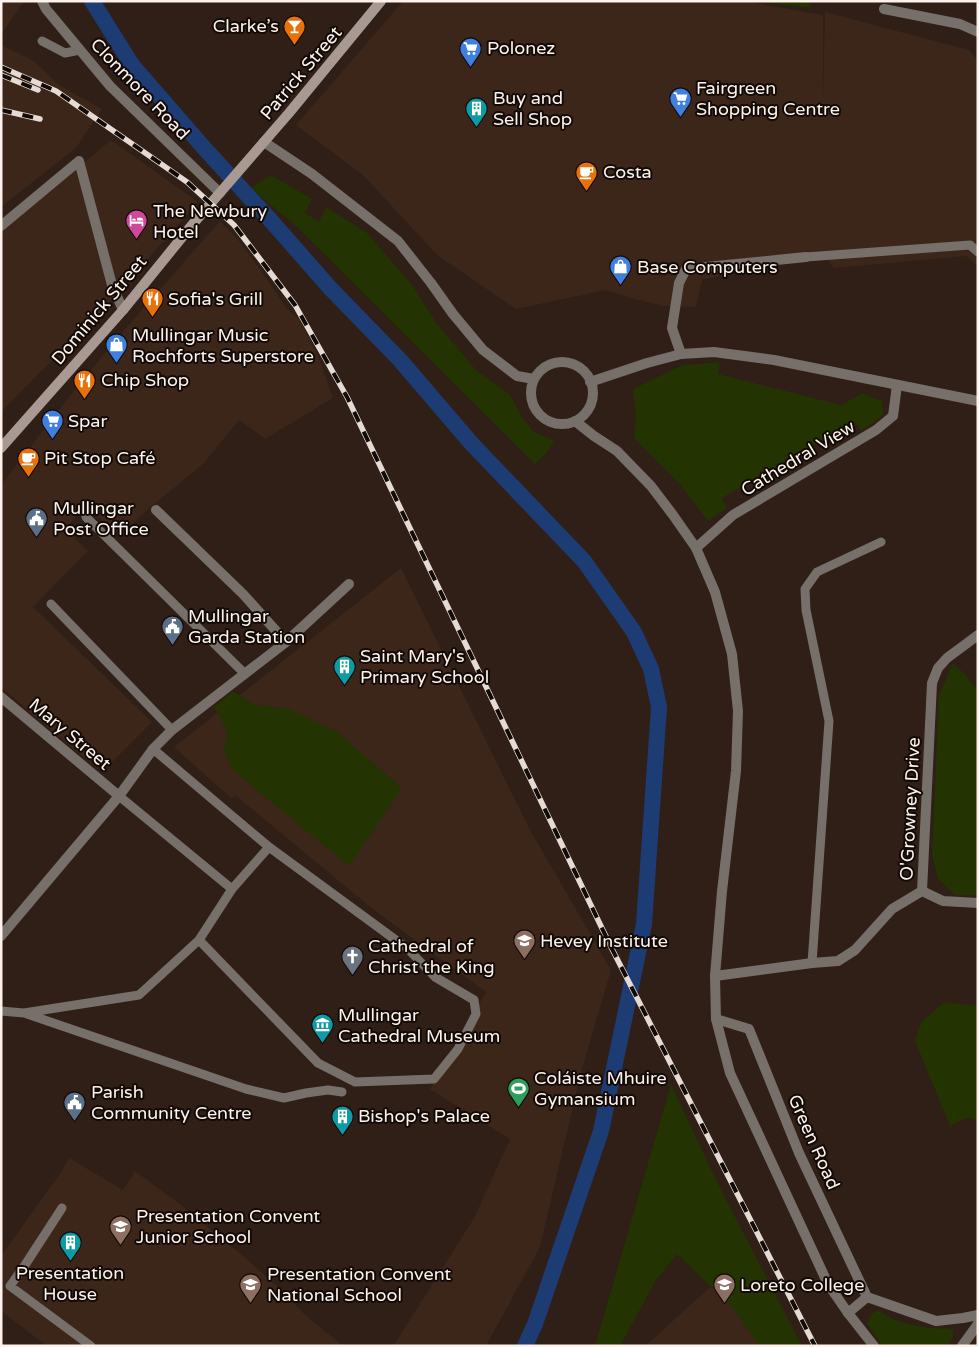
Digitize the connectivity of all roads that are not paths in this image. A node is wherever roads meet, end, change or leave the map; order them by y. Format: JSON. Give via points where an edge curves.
{"nodes":[{"id":1,"x":42,"y":1,"type":"edge"},
{"id":2,"x":381,"y":1,"type":"edge"},
{"id":3,"x":884,"y":9,"type":"dead end"},
{"id":4,"x":978,"y":32,"type":"edge"},
{"id":5,"x":42,"y":41,"type":"dead end"},
{"id":6,"x":80,"y":50,"type":"junction"},
{"id":7,"x":264,"y":142,"type":"junction"},
{"id":8,"x":218,"y":195,"type":"junction"},
{"id":9,"x":1,"y":226,"type":"edge"},
{"id":10,"x":978,"y":252,"type":"edge"},
{"id":11,"x":806,"y":258,"type":"joint"},
{"id":12,"x":123,"y":310,"type":"junction"},
{"id":13,"x":681,"y":354,"type":"junction"},
{"id":14,"x":534,"y":379,"type":"junction"},
{"id":15,"x":590,"y":382,"type":"junction"},
{"id":16,"x":897,"y":385,"type":"junction"},
{"id":17,"x":978,"y":402,"type":"edge"},
{"id":18,"x":575,"y":421,"type":"junction"},
{"id":19,"x":1,"y":448,"type":"edge"},
{"id":20,"x":156,"y":510,"type":"dead end"},
{"id":21,"x":86,"y":517,"type":"dead end"},
{"id":22,"x":881,"y":542,"type":"dead end"},
{"id":23,"x":696,"y":548,"type":"junction"},
{"id":24,"x":349,"y":584,"type":"dead end"},
{"id":25,"x":51,"y":604,"type":"dead end"},
{"id":26,"x":978,"y":635,"type":"edge"},
{"id":27,"x":286,"y":642,"type":"junction"},
{"id":28,"x":245,"y":674,"type":"junction"},
{"id":29,"x":1,"y":697,"type":"edge"},
{"id":30,"x":172,"y":730,"type":"junction"},
{"id":31,"x":153,"y":750,"type":"junction"},
{"id":32,"x":118,"y":796,"type":"junction"},
{"id":33,"x":269,"y":847,"type":"junction"},
{"id":34,"x":232,"y":888,"type":"junction"},
{"id":35,"x":922,"y":890,"type":"junction"},
{"id":36,"x":978,"y":903,"type":"edge"},
{"id":37,"x":3,"y":930,"type":"edge"},
{"id":38,"x":199,"y":940,"type":"junction"},
{"id":39,"x":812,"y":963,"type":"junction"},
{"id":40,"x":715,"y":976,"type":"junction"},
{"id":41,"x":1,"y":1012,"type":"edge"},
{"id":42,"x":24,"y":1013,"type":"junction"},
{"id":43,"x":716,"y":1019,"type":"junction"},
{"id":44,"x":342,"y":1092,"type":"dead end"},
{"id":45,"x":62,"y":1208,"type":"dead end"},
{"id":46,"x":867,"y":1297,"type":"junction"},
{"id":47,"x":848,"y":1313,"type":"junction"},
{"id":48,"x":978,"y":1315,"type":"edge"},
{"id":49,"x":978,"y":1324,"type":"edge"},
{"id":50,"x":91,"y":1346,"type":"edge"},
{"id":51,"x":874,"y":1346,"type":"edge"},
{"id":52,"x":962,"y":1346,"type":"edge"}],
"edges":[{"from":1,"to":6,"type":"street","name":"Clonmore Road"},
{"from":2,"to":7,"type":"main road","name":"Patrick Street"},
{"from":3,"to":4,"type":"street","via":[[960,24]]},
{"from":5,"to":6,"type":"lane","via":[[65,53]]},
{"from":6,"to":8,"type":"street","name":"Clonmore Road","via":[[110,86]]},
{"from":7,"to":8,"type":"main road","name":"Dominick Street"},
{"from":7,"to":14,"type":"street","via":[[312,174],[398,241],[483,350],[517,376]]},
{"from":8,"to":12,"type":"main road","name":"Dominick Street"},
{"from":9,"to":12,"type":"street","via":[[79,161],[112,285]]},
{"from":10,"to":11,"type":"lane","via":[[970,245]]},
{"from":11,"to":13,"type":"street","via":[[686,268],[679,283],[672,328]]},
{"from":12,"to":19,"type":"main road","name":"Dominick Street"},
{"from":13,"to":15,"type":"street"},
{"from":13,"to":16,"type":"street","via":[[714,352],[774,360]]},
{"from":14,"to":15,"type":"street","via":[[548,366],[566,363],[580,369]]},
{"from":14,"to":18,"type":"street","via":[[532,403],[539,414],[556,423]]},
{"from":15,"to":18,"type":"street","via":[[591,402]]},
{"from":16,"to":17,"type":"street"},
{"from":16,"to":23,"type":"street","name":"Cathedral View","via":[[893,416],[876,430],[733,515]]},
{"from":18,"to":23,"type":"street","via":[[617,451],[651,486]]},
{"from":20,"to":27,"type":"street","via":[[243,594]]},
{"from":21,"to":28,"type":"lane"},
{"from":22,"to":39,"type":"lane","via":[[817,572],[805,589],[806,610],[828,721]]},
{"from":23,"to":40,"type":"street","via":[[715,592],[732,654],[738,711],[736,771]]},
{"from":24,"to":27,"type":"street"},
{"from":25,"to":30,"type":"lane"},
{"from":26,"to":35,"type":"street","name":"O'Growney Drive","via":[[947,658],[938,668],[932,684]]},
{"from":27,"to":28,"type":"street"},
{"from":28,"to":30,"type":"street"},
{"from":29,"to":32,"type":"street","name":"Mary Street"},
{"from":30,"to":31,"type":"street"},
{"from":31,"to":32,"type":"street"},
{"from":31,"to":33,"type":"lane"},
{"from":32,"to":34,"type":"lane"},
{"from":32,"to":37,"type":"street"},
{"from":33,"to":34,"type":"lane"},
{"from":33,"to":38,"type":"lane","via":[[408,948],[434,977],[474,1000],[476,1014],[458,1048],[434,1079],[355,1082],[318,1064]]},
{"from":34,"to":38,"type":"lane"},
{"from":35,"to":36,"type":"street","via":[[942,901]]},
{"from":35,"to":39,"type":"street","name":"O'Growney Drive","via":[[892,909],[855,950],[838,961]]},
{"from":38,"to":42,"type":"lane","via":[[139,995]]},
{"from":39,"to":40,"type":"street","name":"O'Growney Drive"},
{"from":40,"to":43,"type":"street"},
{"from":41,"to":42,"type":"lane"},
{"from":42,"to":44,"type":"lane","via":[[246,1089],[284,1098],[328,1090]]},
{"from":43,"to":46,"type":"street","name":"Green Road","via":[[749,1029],[799,1153]]},
{"from":43,"to":47,"type":"street","via":[[730,1073],[828,1284]]},
{"from":45,"to":50,"type":"lane","via":[[10,1286]]},
{"from":46,"to":47,"type":"street"},
{"from":46,"to":48,"type":"street","via":[[936,1321]]},
{"from":47,"to":51,"type":"street"},
{"from":49,"to":52,"type":"street"}]}
